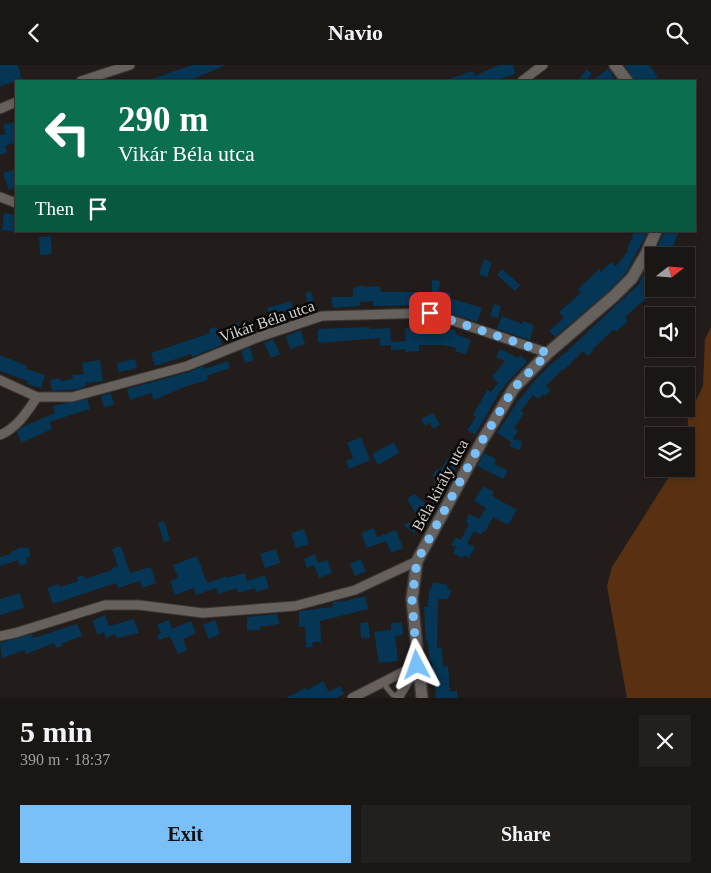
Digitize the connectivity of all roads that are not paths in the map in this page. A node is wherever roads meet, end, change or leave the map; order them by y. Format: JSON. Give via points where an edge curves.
{"nodes":[{"id":1,"x":130,"y":65,"type":"edge"},
{"id":2,"x":542,"y":65,"type":"edge"},
{"id":3,"x":615,"y":65,"type":"edge"},
{"id":4,"x":84,"y":80,"type":"edge"},
{"id":5,"x":523,"y":80,"type":"edge"},
{"id":6,"x":626,"y":80,"type":"edge"},
{"id":7,"x":15,"y":103,"type":"edge"},
{"id":8,"x":0,"y":109,"type":"edge"},
{"id":9,"x":0,"y":197,"type":"edge"},
{"id":10,"x":15,"y":203,"type":"edge"},
{"id":11,"x":656,"y":232,"type":"edge"},
{"id":12,"x":548,"y":353,"type":"junction"},
{"id":13,"x":0,"y":380,"type":"edge"},
{"id":14,"x":37,"y":397,"type":"junction"},
{"id":15,"x":0,"y":435,"type":"edge"},
{"id":16,"x":417,"y":561,"type":"junction"},
{"id":17,"x":0,"y":636,"type":"edge"},
{"id":18,"x":417,"y":665,"type":"junction"},
{"id":19,"x":387,"y":681,"type":"junction"},
{"id":20,"x":398,"y":697,"type":"edge"},
{"id":21,"x":352,"y":698,"type":"edge"},
{"id":22,"x":422,"y":698,"type":"edge"}],
"edges":[{"from":1,"to":4,"type":"street"},
{"from":2,"to":5,"type":"street"},
{"from":3,"to":6,"type":"street"},
{"from":7,"to":8,"type":"street"},
{"from":9,"to":10,"type":"street"},
{"from":11,"to":12,"type":"street","name":"Béla király utca","via":[[632,278]]},
{"from":12,"to":14,"type":"street","name":"Vikár Béla utca","via":[[430,313],[322,316],[186,366],[72,397]]},
{"from":12,"to":16,"type":"street","name":"Béla király utca","via":[[514,388]]},
{"from":13,"to":14,"type":"street","name":"Vikár Béla utca"},
{"from":14,"to":15,"type":"street","via":[[20,421]]},
{"from":16,"to":17,"type":"street","via":[[355,590],[295,606],[202,613],[139,605],[105,605]]},
{"from":16,"to":18,"type":"street","name":"Béla király utca","via":[[412,599]]},
{"from":18,"to":19,"type":"street"},
{"from":18,"to":20,"type":"street"},
{"from":18,"to":22,"type":"street","name":"Béla király utca"},
{"from":19,"to":20,"type":"lane","via":[[389,693]]},
{"from":19,"to":21,"type":"street"}]}
